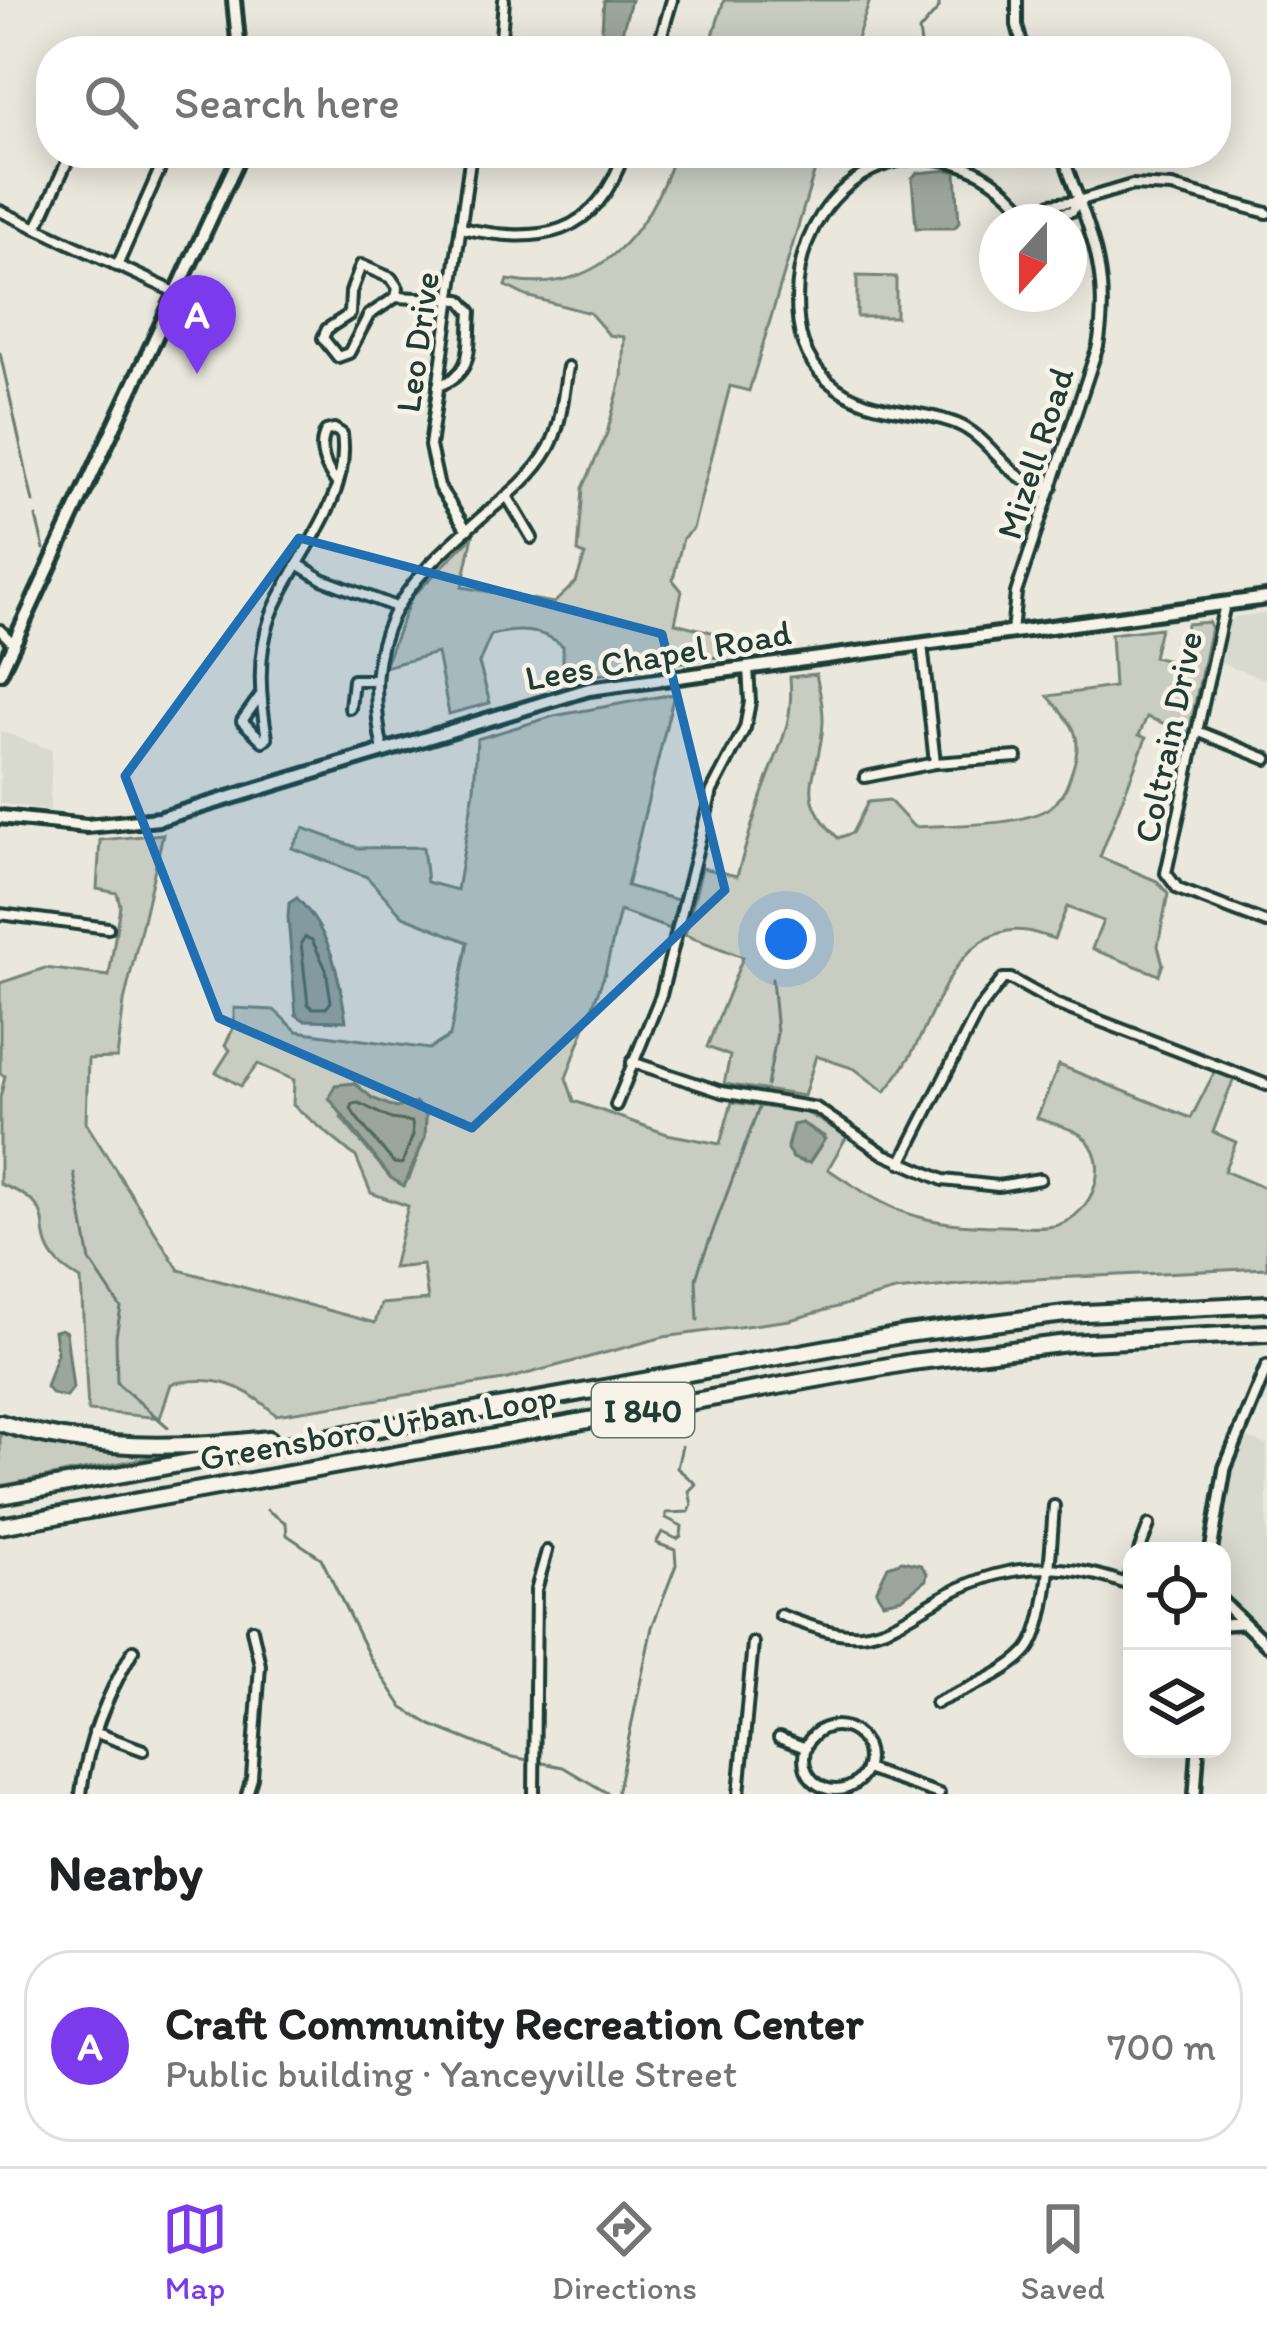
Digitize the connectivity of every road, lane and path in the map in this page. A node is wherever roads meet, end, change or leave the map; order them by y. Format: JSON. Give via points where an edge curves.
{"nodes":[{"id":1,"x":234,"y":0,"type":"edge"},
{"id":2,"x":504,"y":0,"type":"edge"},
{"id":3,"x":672,"y":0,"type":"edge"},
{"id":4,"x":1017,"y":0,"type":"edge"},
{"id":5,"x":238,"y":36,"type":"edge"},
{"id":6,"x":501,"y":36,"type":"edge"},
{"id":7,"x":661,"y":36,"type":"edge"},
{"id":8,"x":1022,"y":36,"type":"edge"},
{"id":9,"x":64,"y":168,"type":"edge"},
{"id":10,"x":159,"y":168,"type":"edge"},
{"id":11,"x":234,"y":168,"type":"edge"},
{"id":12,"x":469,"y":168,"type":"edge"},
{"id":13,"x":618,"y":168,"type":"edge"},
{"id":14,"x":877,"y":168,"type":"edge"},
{"id":15,"x":959,"y":168,"type":"edge"},
{"id":16,"x":1067,"y":168,"type":"edge"},
{"id":17,"x":1078,"y":201,"type":"junction"},
{"id":18,"x":0,"y":211,"type":"edge"},
{"id":19,"x":1267,"y":213,"type":"edge"},
{"id":20,"x":37,"y":228,"type":"junction"},
{"id":21,"x":461,"y":228,"type":"junction"},
{"id":22,"x":117,"y":266,"type":"junction"},
{"id":23,"x":178,"y":293,"type":"junction"},
{"id":24,"x":396,"y":297,"type":"junction"},
{"id":25,"x":451,"y":299,"type":"junction"},
{"id":26,"x":352,"y":306,"type":"junction"},
{"id":27,"x":368,"y":315,"type":"junction"},
{"id":28,"x":568,"y":367,"type":"dead end"},
{"id":29,"x":437,"y":386,"type":"junction"},
{"id":30,"x":336,"y":482,"type":"junction"},
{"id":31,"x":1052,"y":487,"type":"junction"},
{"id":32,"x":507,"y":496,"type":"junction"},
{"id":33,"x":467,"y":530,"type":"junction"},
{"id":34,"x":532,"y":538,"type":"dead end"},
{"id":35,"x":298,"y":565,"type":"junction"},
{"id":36,"x":1267,"y":598,"type":"edge"},
{"id":37,"x":1225,"y":604,"type":"junction"},
{"id":38,"x":396,"y":607,"type":"junction"},
{"id":39,"x":0,"y":630,"type":"edge"},
{"id":40,"x":1012,"y":632,"type":"junction"},
{"id":41,"x":0,"y":643,"type":"edge"},
{"id":42,"x":14,"y":644,"type":"junction"},
{"id":43,"x":922,"y":644,"type":"junction"},
{"id":44,"x":748,"y":667,"type":"junction"},
{"id":45,"x":0,"y":674,"type":"edge"},
{"id":46,"x":374,"y":680,"type":"junction"},
{"id":47,"x":260,"y":696,"type":"junction"},
{"id":48,"x":350,"y":708,"type":"dead end"},
{"id":49,"x":1197,"y":731,"type":"junction"},
{"id":50,"x":383,"y":751,"type":"junction"},
{"id":51,"x":1018,"y":757,"type":"dead end"},
{"id":52,"x":1267,"y":759,"type":"edge"},
{"id":53,"x":935,"y":763,"type":"junction"},
{"id":54,"x":865,"y":777,"type":"dead end"},
{"id":55,"x":0,"y":817,"type":"edge"},
{"id":56,"x":0,"y":914,"type":"edge"},
{"id":57,"x":1267,"y":922,"type":"edge"},
{"id":58,"x":108,"y":928,"type":"dead end"},
{"id":59,"x":632,"y":1062,"type":"junction"},
{"id":60,"x":1267,"y":1085,"type":"edge"},
{"id":61,"x":616,"y":1105,"type":"dead end"},
{"id":62,"x":901,"y":1163,"type":"junction"},
{"id":63,"x":1040,"y":1179,"type":"dead end"},
{"id":64,"x":1267,"y":1304,"type":"edge"},
{"id":65,"x":1267,"y":1333,"type":"edge"},
{"id":66,"x":1267,"y":1366,"type":"edge"},
{"id":67,"x":0,"y":1423,"type":"edge"},
{"id":68,"x":382,"y":1427,"type":"junction"},
{"id":69,"x":0,"y":1496,"type":"edge"},
{"id":70,"x":1054,"y":1506,"type":"dead end"},
{"id":71,"x":1149,"y":1525,"type":"dead end"},
{"id":72,"x":0,"y":1526,"type":"edge"},
{"id":73,"x":1142,"y":1542,"type":"edge"},
{"id":74,"x":1213,"y":1542,"type":"edge"},
{"id":75,"x":547,"y":1551,"type":"dead end"},
{"id":76,"x":1048,"y":1566,"type":"junction"},
{"id":77,"x":1123,"y":1583,"type":"edge"},
{"id":78,"x":1231,"y":1612,"type":"edge"},
{"id":79,"x":780,"y":1615,"type":"dead end"},
{"id":80,"x":1231,"y":1617,"type":"edge"},
{"id":81,"x":1241,"y":1623,"type":"junction"},
{"id":82,"x":1231,"y":1624,"type":"edge"},
{"id":83,"x":252,"y":1629,"type":"dead end"},
{"id":84,"x":753,"y":1643,"type":"dead end"},
{"id":85,"x":1267,"y":1645,"type":"edge"},
{"id":86,"x":133,"y":1650,"type":"dead end"},
{"id":87,"x":936,"y":1703,"type":"dead end"},
{"id":88,"x":94,"y":1732,"type":"junction"},
{"id":89,"x":779,"y":1738,"type":"dead end"},
{"id":90,"x":806,"y":1748,"type":"junction"},
{"id":91,"x":143,"y":1750,"type":"dead end"},
{"id":92,"x":1197,"y":1758,"type":"edge"},
{"id":93,"x":866,"y":1769,"type":"junction"},
{"id":94,"x":82,"y":1794,"type":"edge"},
{"id":95,"x":247,"y":1794,"type":"edge"},
{"id":96,"x":534,"y":1794,"type":"edge"},
{"id":97,"x":739,"y":1794,"type":"edge"},
{"id":98,"x":939,"y":1794,"type":"edge"},
{"id":99,"x":1195,"y":1794,"type":"edge"}],
"edges":[{"from":1,"to":5,"type":"main road"},
{"from":2,"to":6,"type":"street"},
{"from":3,"to":7,"type":"street"},
{"from":4,"to":8,"type":"street"},
{"from":9,"to":20,"type":"street"},
{"from":10,"to":22,"type":"street"},
{"from":11,"to":23,"type":"main road"},
{"from":12,"to":21,"type":"street","name":"Leo Drive"},
{"from":13,"to":21,"type":"street","via":[[606,196],[564,230],[504,237]]},
{"from":14,"to":31,"type":"street","via":[[841,188],[811,229],[797,328],[814,365],[844,393],[885,410],[957,424],[1025,483]]},
{"from":15,"to":17,"type":"street","via":[[1025,211]]},
{"from":16,"to":17,"type":"street","name":"Mizell Road"},
{"from":17,"to":19,"type":"street","via":[[1132,185],[1172,187]]},
{"from":17,"to":31,"type":"street","name":"Mizell Road","via":[[1097,244],[1104,315]]},
{"from":18,"to":20,"type":"street"},
{"from":20,"to":22,"type":"street"},
{"from":21,"to":25,"type":"street","name":"Leo Drive"},
{"from":22,"to":23,"type":"street"},
{"from":23,"to":42,"type":"main road"},
{"from":24,"to":25,"type":"street"},
{"from":24,"to":26,"type":"street","via":[[391,278],[361,266]]},
{"from":24,"to":27,"type":"street"},
{"from":25,"to":29,"type":"street","name":"Leo Drive"},
{"from":25,"to":29,"type":"street","via":[[471,312],[465,369]]},
{"from":26,"to":27,"type":"street"},
{"from":26,"to":27,"type":"street","via":[[323,338],[338,357],[349,353]]},
{"from":28,"to":32,"type":"street","via":[[551,445]]},
{"from":29,"to":33,"type":"street","name":"Leo Drive","via":[[433,469]]},
{"from":30,"to":30,"type":"street","via":[[345,453],[343,434],[334,429],[322,441]]},
{"from":30,"to":35,"type":"street"},
{"from":31,"to":40,"type":"street","name":"Mizell Road","via":[[1016,593]]},
{"from":32,"to":33,"type":"street"},
{"from":32,"to":34,"type":"street"},
{"from":33,"to":38,"type":"street","via":[[416,576]]},
{"from":35,"to":38,"type":"street"},
{"from":35,"to":47,"type":"street","via":[[268,623]]},
{"from":36,"to":37,"type":"main road","name":"Lees Chapel Road"},
{"from":37,"to":40,"type":"main road","name":"Lees Chapel Road"},
{"from":37,"to":49,"type":"street","name":"Coltrain Drive"},
{"from":38,"to":46,"type":"street"},
{"from":39,"to":42,"type":"street"},
{"from":40,"to":43,"type":"main road","name":"Lees Chapel Road"},
{"from":41,"to":42,"type":"street"},
{"from":42,"to":45,"type":"main road"},
{"from":43,"to":44,"type":"main road","name":"Lees Chapel Road"},
{"from":43,"to":53,"type":"street"},
{"from":44,"to":50,"type":"main road","name":"Lees Chapel Road","via":[[564,694]]},
{"from":44,"to":59,"type":"street","via":[[746,728],[712,791],[668,972]]},
{"from":46,"to":48,"type":"street","via":[[352,680]]},
{"from":46,"to":50,"type":"street"},
{"from":47,"to":47,"type":"street","via":[[267,738],[263,741],[242,725]]},
{"from":49,"to":52,"type":"street"},
{"from":49,"to":57,"type":"street","name":"Coltrain Drive","via":[[1166,873],[1178,889]]},
{"from":50,"to":55,"type":"main road","name":"Lees Chapel Road","via":[[159,819],[87,826]]},
{"from":51,"to":53,"type":"street"},
{"from":53,"to":54,"type":"street"},
{"from":56,"to":58,"type":"street"},
{"from":59,"to":61,"type":"street"},
{"from":59,"to":62,"type":"street","via":[[722,1092],[815,1108]]},
{"from":60,"to":62,"type":"street","via":[[1003,979],[977,1011]]},
{"from":62,"to":63,"type":"street","via":[[959,1183]]},
{"from":64,"to":68,"type":"highway","name":"Greensboro Urban Loop","number":"I 840","via":[[941,1328]]},
{"from":65,"to":72,"type":"highway","name":"Greensboro Urban Loop","number":"I 840","via":[[1120,1338],[928,1360]]},
{"from":66,"to":74,"type":"street","via":[[1225,1468]]},
{"from":67,"to":68,"type":"highway","via":[[75,1441],[160,1448]]},
{"from":68,"to":69,"type":"highway","name":"Greensboro Urban Loop","number":"I 840"},
{"from":70,"to":76,"type":"street"},
{"from":71,"to":73,"type":"street"},
{"from":75,"to":96,"type":"street","via":[[536,1590]]},
{"from":76,"to":77,"type":"street"},
{"from":76,"to":79,"type":"street","via":[[996,1573],[864,1634]]},
{"from":76,"to":87,"type":"street","via":[[1031,1647]]},
{"from":78,"to":81,"type":"street"},
{"from":80,"to":81,"type":"street"},
{"from":81,"to":82,"type":"street"},
{"from":81,"to":85,"type":"street"},
{"from":83,"to":95,"type":"street","via":[[260,1665]]},
{"from":84,"to":97,"type":"street"},
{"from":86,"to":88,"type":"street"},
{"from":88,"to":91,"type":"street"},
{"from":88,"to":94,"type":"street"},
{"from":89,"to":90,"type":"street"},
{"from":90,"to":93,"type":"street","via":[[807,1772],[825,1788],[850,1787]]},
{"from":90,"to":93,"type":"street","via":[[822,1730],[847,1729],[865,1745]]},
{"from":92,"to":99,"type":"street"},
{"from":93,"to":98,"type":"street"}]}
